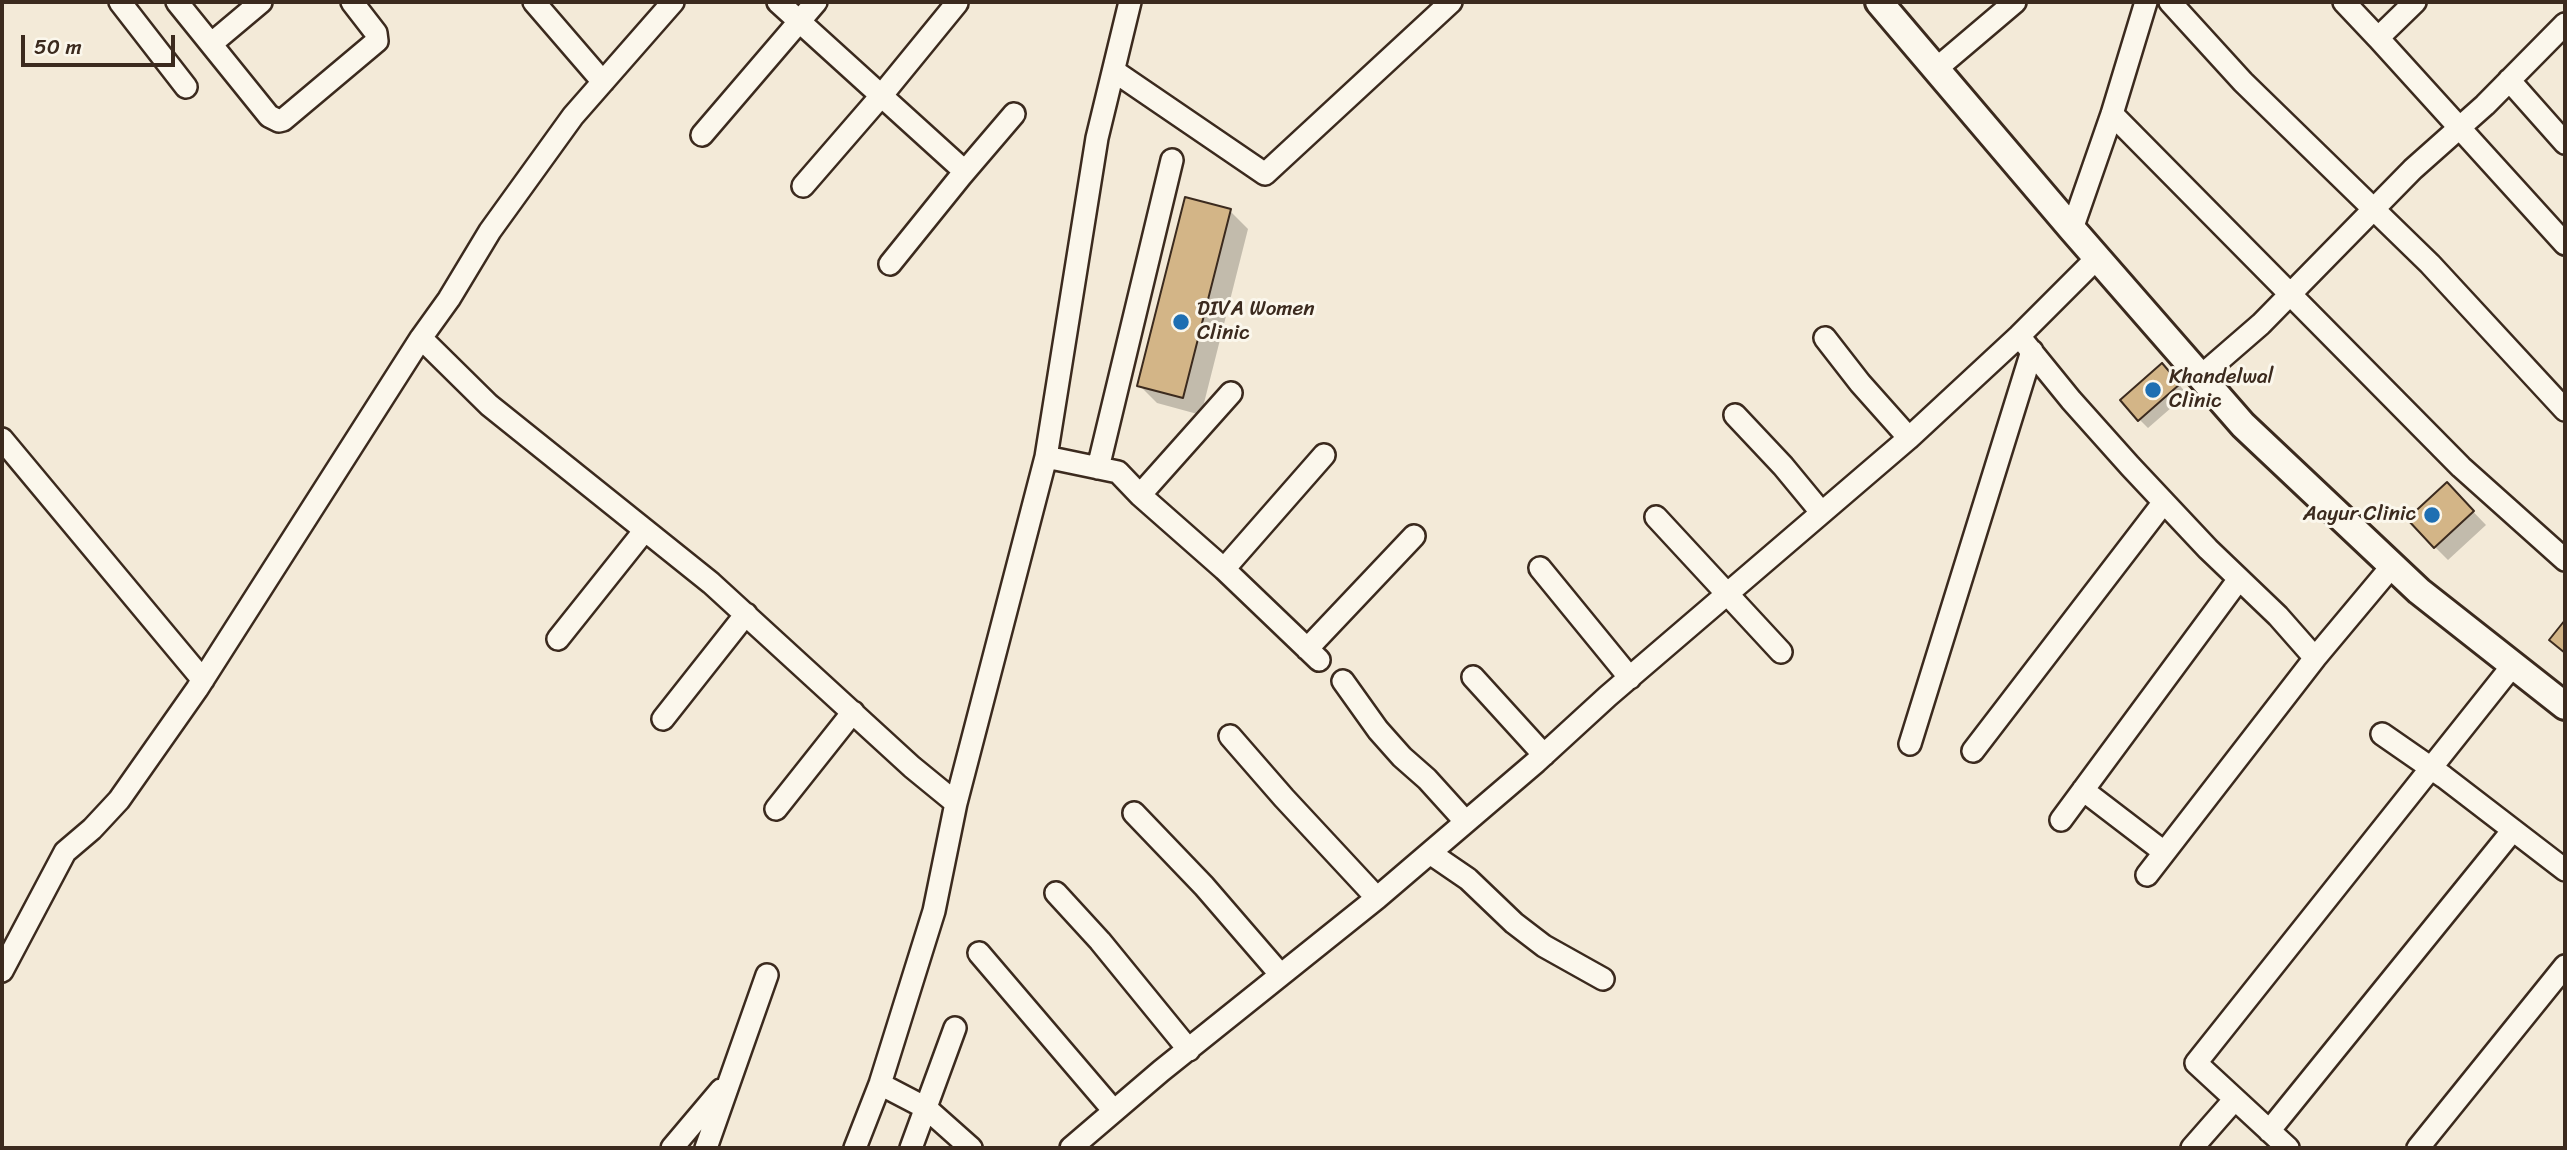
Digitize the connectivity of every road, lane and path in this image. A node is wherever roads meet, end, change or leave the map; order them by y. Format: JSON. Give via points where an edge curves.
{"nodes":[{"id":1,"x":120,"y":2,"type":"edge"},
{"id":2,"x":177,"y":2,"type":"edge"},
{"id":3,"x":261,"y":2,"type":"edge"},
{"id":4,"x":352,"y":2,"type":"edge"},
{"id":5,"x":534,"y":2,"type":"edge"},
{"id":6,"x":673,"y":2,"type":"edge"},
{"id":7,"x":778,"y":2,"type":"edge"},
{"id":8,"x":816,"y":2,"type":"edge"},
{"id":9,"x":1130,"y":2,"type":"edge"},
{"id":10,"x":1451,"y":2,"type":"edge"},
{"id":11,"x":1879,"y":2,"type":"edge"},
{"id":12,"x":2015,"y":2,"type":"edge"},
{"id":13,"x":2146,"y":2,"type":"edge"},
{"id":14,"x":2170,"y":2,"type":"edge"},
{"id":15,"x":2344,"y":2,"type":"edge"},
{"id":16,"x":2415,"y":2,"type":"edge"},
{"id":17,"x":957,"y":3,"type":"edge"},
{"id":18,"x":799,"y":21,"type":"junction"},
{"id":19,"x":2565,"y":24,"type":"edge"},
{"id":20,"x":2378,"y":38,"type":"junction"},
{"id":21,"x":211,"y":44,"type":"junction"},
{"id":22,"x":1936,"y":69,"type":"junction"},
{"id":23,"x":1114,"y":71,"type":"junction"},
{"id":24,"x":2509,"y":80,"type":"junction"},
{"id":25,"x":603,"y":82,"type":"junction"},
{"id":26,"x":186,"y":87,"type":"dead end"},
{"id":27,"x":881,"y":96,"type":"junction"},
{"id":28,"x":1014,"y":114,"type":"dead end"},
{"id":29,"x":2112,"y":114,"type":"junction"},
{"id":30,"x":2460,"y":126,"type":"junction"},
{"id":31,"x":702,"y":135,"type":"dead end"},
{"id":32,"x":2565,"y":143,"type":"edge"},
{"id":33,"x":1172,"y":160,"type":"dead end"},
{"id":34,"x":961,"y":176,"type":"junction"},
{"id":35,"x":803,"y":186,"type":"dead end"},
{"id":36,"x":2373,"y":210,"type":"junction"},
{"id":37,"x":2072,"y":229,"type":"junction"},
{"id":38,"x":2565,"y":244,"type":"edge"},
{"id":39,"x":2098,"y":257,"type":"junction"},
{"id":40,"x":890,"y":264,"type":"dead end"},
{"id":41,"x":2291,"y":294,"type":"junction"},
{"id":42,"x":421,"y":338,"type":"junction"},
{"id":43,"x":1825,"y":338,"type":"dead end"},
{"id":44,"x":2025,"y":344,"type":"junction"},
{"id":45,"x":2201,"y":376,"type":"junction"},
{"id":46,"x":1231,"y":393,"type":"dead end"},
{"id":47,"x":2565,"y":410,"type":"edge"},
{"id":48,"x":1735,"y":415,"type":"dead end"},
{"id":49,"x":2,"y":439,"type":"edge"},
{"id":50,"x":1909,"y":439,"type":"junction"},
{"id":51,"x":1324,"y":455,"type":"dead end"},
{"id":52,"x":1045,"y":457,"type":"junction"},
{"id":53,"x":1098,"y":468,"type":"junction"},
{"id":54,"x":1140,"y":495,"type":"junction"},
{"id":55,"x":2164,"y":502,"type":"junction"},
{"id":56,"x":1821,"y":512,"type":"junction"},
{"id":57,"x":1656,"y":517,"type":"dead end"},
{"id":58,"x":645,"y":530,"type":"junction"},
{"id":59,"x":1414,"y":536,"type":"dead end"},
{"id":60,"x":2565,"y":560,"type":"edge"},
{"id":61,"x":2392,"y":566,"type":"junction"},
{"id":62,"x":1540,"y":568,"type":"dead end"},
{"id":63,"x":1224,"y":569,"type":"junction"},
{"id":64,"x":2239,"y":579,"type":"junction"},
{"id":65,"x":1727,"y":594,"type":"junction"},
{"id":66,"x":746,"y":614,"type":"junction"},
{"id":67,"x":558,"y":639,"type":"dead end"},
{"id":68,"x":1781,"y":652,"type":"dead end"},
{"id":69,"x":2315,"y":658,"type":"junction"},
{"id":70,"x":2513,"y":665,"type":"junction"},
{"id":71,"x":1473,"y":677,"type":"dead end"},
{"id":72,"x":1630,"y":678,"type":"junction"},
{"id":73,"x":203,"y":680,"type":"junction"},
{"id":74,"x":1343,"y":681,"type":"dead end"},
{"id":75,"x":2565,"y":706,"type":"edge"},
{"id":76,"x":853,"y":712,"type":"junction"},
{"id":77,"x":663,"y":719,"type":"dead end"},
{"id":78,"x":2382,"y":734,"type":"dead end"},
{"id":79,"x":1230,"y":736,"type":"dead end"},
{"id":80,"x":1910,"y":744,"type":"dead end"},
{"id":81,"x":1973,"y":751,"type":"dead end"},
{"id":82,"x":1544,"y":755,"type":"junction"},
{"id":83,"x":2430,"y":767,"type":"junction"},
{"id":84,"x":2083,"y":790,"type":"junction"},
{"id":85,"x":956,"y":803,"type":"junction"},
{"id":86,"x":776,"y":809,"type":"dead end"},
{"id":87,"x":1134,"y":813,"type":"dead end"},
{"id":88,"x":2061,"y":820,"type":"dead end"},
{"id":89,"x":1465,"y":821,"type":"junction"},
{"id":90,"x":2513,"y":830,"type":"junction"},
{"id":91,"x":2164,"y":852,"type":"junction"},
{"id":92,"x":1430,"y":853,"type":"junction"},
{"id":93,"x":2565,"y":870,"type":"edge"},
{"id":94,"x":2147,"y":875,"type":"dead end"},
{"id":95,"x":1056,"y":893,"type":"dead end"},
{"id":96,"x":1377,"y":898,"type":"junction"},
{"id":97,"x":979,"y":953,"type":"dead end"},
{"id":98,"x":2565,"y":966,"type":"edge"},
{"id":99,"x":2,"y":971,"type":"edge"},
{"id":100,"x":1280,"y":974,"type":"junction"},
{"id":101,"x":767,"y":975,"type":"dead end"},
{"id":102,"x":1603,"y":979,"type":"dead end"},
{"id":103,"x":955,"y":1028,"type":"dead end"},
{"id":104,"x":1189,"y":1050,"type":"junction"},
{"id":105,"x":730,"y":1081,"type":"junction"},
{"id":106,"x":880,"y":1084,"type":"junction"},
{"id":107,"x":2235,"y":1099,"type":"junction"},
{"id":108,"x":926,"y":1108,"type":"junction"},
{"id":109,"x":1114,"y":1111,"type":"junction"},
{"id":110,"x":2269,"y":1131,"type":"junction"},
{"id":111,"x":671,"y":1148,"type":"edge"},
{"id":112,"x":706,"y":1148,"type":"edge"},
{"id":113,"x":855,"y":1148,"type":"edge"},
{"id":114,"x":911,"y":1148,"type":"edge"},
{"id":115,"x":971,"y":1148,"type":"edge"},
{"id":116,"x":1071,"y":1148,"type":"edge"},
{"id":117,"x":2192,"y":1148,"type":"edge"},
{"id":118,"x":2288,"y":1148,"type":"edge"},
{"id":119,"x":2418,"y":1148,"type":"edge"}],
"edges":[{"from":1,"to":26,"type":"street"},
{"from":2,"to":21,"type":"street"},
{"from":3,"to":21,"type":"street"},
{"from":4,"to":21,"type":"street","via":[[377,41],[283,120],[270,116]]},
{"from":5,"to":25,"type":"street"},
{"from":6,"to":25,"type":"street"},
{"from":7,"to":18,"type":"street"},
{"from":8,"to":18,"type":"street"},
{"from":9,"to":23,"type":"street"},
{"from":10,"to":23,"type":"street","via":[[1265,174]]},
{"from":11,"to":22,"type":"street"},
{"from":12,"to":22,"type":"street"},
{"from":13,"to":29,"type":"street"},
{"from":14,"to":36,"type":"street"},
{"from":15,"to":20,"type":"street"},
{"from":16,"to":20,"type":"street"},
{"from":17,"to":27,"type":"street"},
{"from":18,"to":27,"type":"street"},
{"from":18,"to":31,"type":"street"},
{"from":19,"to":24,"type":"street"},
{"from":20,"to":30,"type":"street"},
{"from":22,"to":37,"type":"street"},
{"from":23,"to":52,"type":"street","via":[[1097,138]]},
{"from":24,"to":30,"type":"street"},
{"from":24,"to":32,"type":"street"},
{"from":25,"to":42,"type":"street","via":[[489,231]]},
{"from":27,"to":34,"type":"street","via":[[961,168]]},
{"from":27,"to":35,"type":"street"},
{"from":28,"to":34,"type":"street"},
{"from":29,"to":37,"type":"street"},
{"from":29,"to":41,"type":"street"},
{"from":30,"to":36,"type":"street"},
{"from":30,"to":38,"type":"street"},
{"from":33,"to":53,"type":"street"},
{"from":34,"to":40,"type":"street"},
{"from":36,"to":41,"type":"street"},
{"from":36,"to":47,"type":"street","via":[[2430,264]]},
{"from":37,"to":39,"type":"street"},
{"from":39,"to":44,"type":"street"},
{"from":39,"to":45,"type":"street"},
{"from":41,"to":45,"type":"street"},
{"from":41,"to":60,"type":"street","via":[[2460,467]]},
{"from":42,"to":58,"type":"street","via":[[489,405]]},
{"from":42,"to":73,"type":"street"},
{"from":43,"to":50,"type":"street"},
{"from":44,"to":50,"type":"street"},
{"from":44,"to":55,"type":"street"},
{"from":44,"to":80,"type":"street"},
{"from":45,"to":61,"type":"street","via":[[2243,425]]},
{"from":46,"to":54,"type":"street"},
{"from":48,"to":56,"type":"street"},
{"from":49,"to":73,"type":"street"},
{"from":50,"to":56,"type":"street"},
{"from":51,"to":63,"type":"street"},
{"from":52,"to":53,"type":"street"},
{"from":52,"to":85,"type":"street"},
{"from":53,"to":54,"type":"street","via":[[1118,472]]},
{"from":54,"to":63,"type":"street"},
{"from":55,"to":64,"type":"street"},
{"from":55,"to":81,"type":"street"},
{"from":56,"to":65,"type":"street"},
{"from":57,"to":65,"type":"street"},
{"from":58,"to":66,"type":"street"},
{"from":58,"to":67,"type":"street"},
{"from":59,"to":63,"type":"street","via":[[1313,655]]},
{"from":61,"to":69,"type":"street"},
{"from":61,"to":70,"type":"street"},
{"from":62,"to":72,"type":"street"},
{"from":64,"to":69,"type":"street"},
{"from":64,"to":84,"type":"street"},
{"from":65,"to":68,"type":"street"},
{"from":65,"to":72,"type":"street"},
{"from":66,"to":76,"type":"street"},
{"from":66,"to":77,"type":"street"},
{"from":69,"to":91,"type":"street"},
{"from":70,"to":75,"type":"street"},
{"from":70,"to":83,"type":"street"},
{"from":71,"to":82,"type":"street"},
{"from":72,"to":82,"type":"street"},
{"from":73,"to":99,"type":"street","via":[[119,800],[65,852]]},
{"from":74,"to":89,"type":"street","via":[[1402,757]]},
{"from":76,"to":85,"type":"street"},
{"from":76,"to":86,"type":"street"},
{"from":78,"to":83,"type":"street"},
{"from":79,"to":96,"type":"street"},
{"from":82,"to":89,"type":"street"},
{"from":83,"to":90,"type":"street"},
{"from":83,"to":107,"type":"street","via":[[2196,1063]]},
{"from":84,"to":88,"type":"street"},
{"from":84,"to":91,"type":"street"},
{"from":85,"to":106,"type":"street","via":[[934,911]]},
{"from":87,"to":100,"type":"street"},
{"from":89,"to":92,"type":"street"},
{"from":90,"to":93,"type":"street"},
{"from":90,"to":110,"type":"street"},
{"from":91,"to":94,"type":"street"},
{"from":92,"to":96,"type":"street"},
{"from":92,"to":102,"type":"street","via":[[1468,879],[1544,946]]},
{"from":95,"to":104,"type":"street"},
{"from":96,"to":100,"type":"street"},
{"from":97,"to":109,"type":"street"},
{"from":98,"to":119,"type":"street"},
{"from":100,"to":104,"type":"street"},
{"from":101,"to":105,"type":"street"},
{"from":103,"to":108,"type":"street"},
{"from":104,"to":109,"type":"street"},
{"from":105,"to":111,"type":"street"},
{"from":105,"to":112,"type":"street"},
{"from":106,"to":108,"type":"street"},
{"from":106,"to":113,"type":"street"},
{"from":107,"to":110,"type":"street"},
{"from":107,"to":117,"type":"street"},
{"from":108,"to":114,"type":"street"},
{"from":108,"to":115,"type":"street"},
{"from":109,"to":116,"type":"street"},
{"from":110,"to":118,"type":"street"}]}
